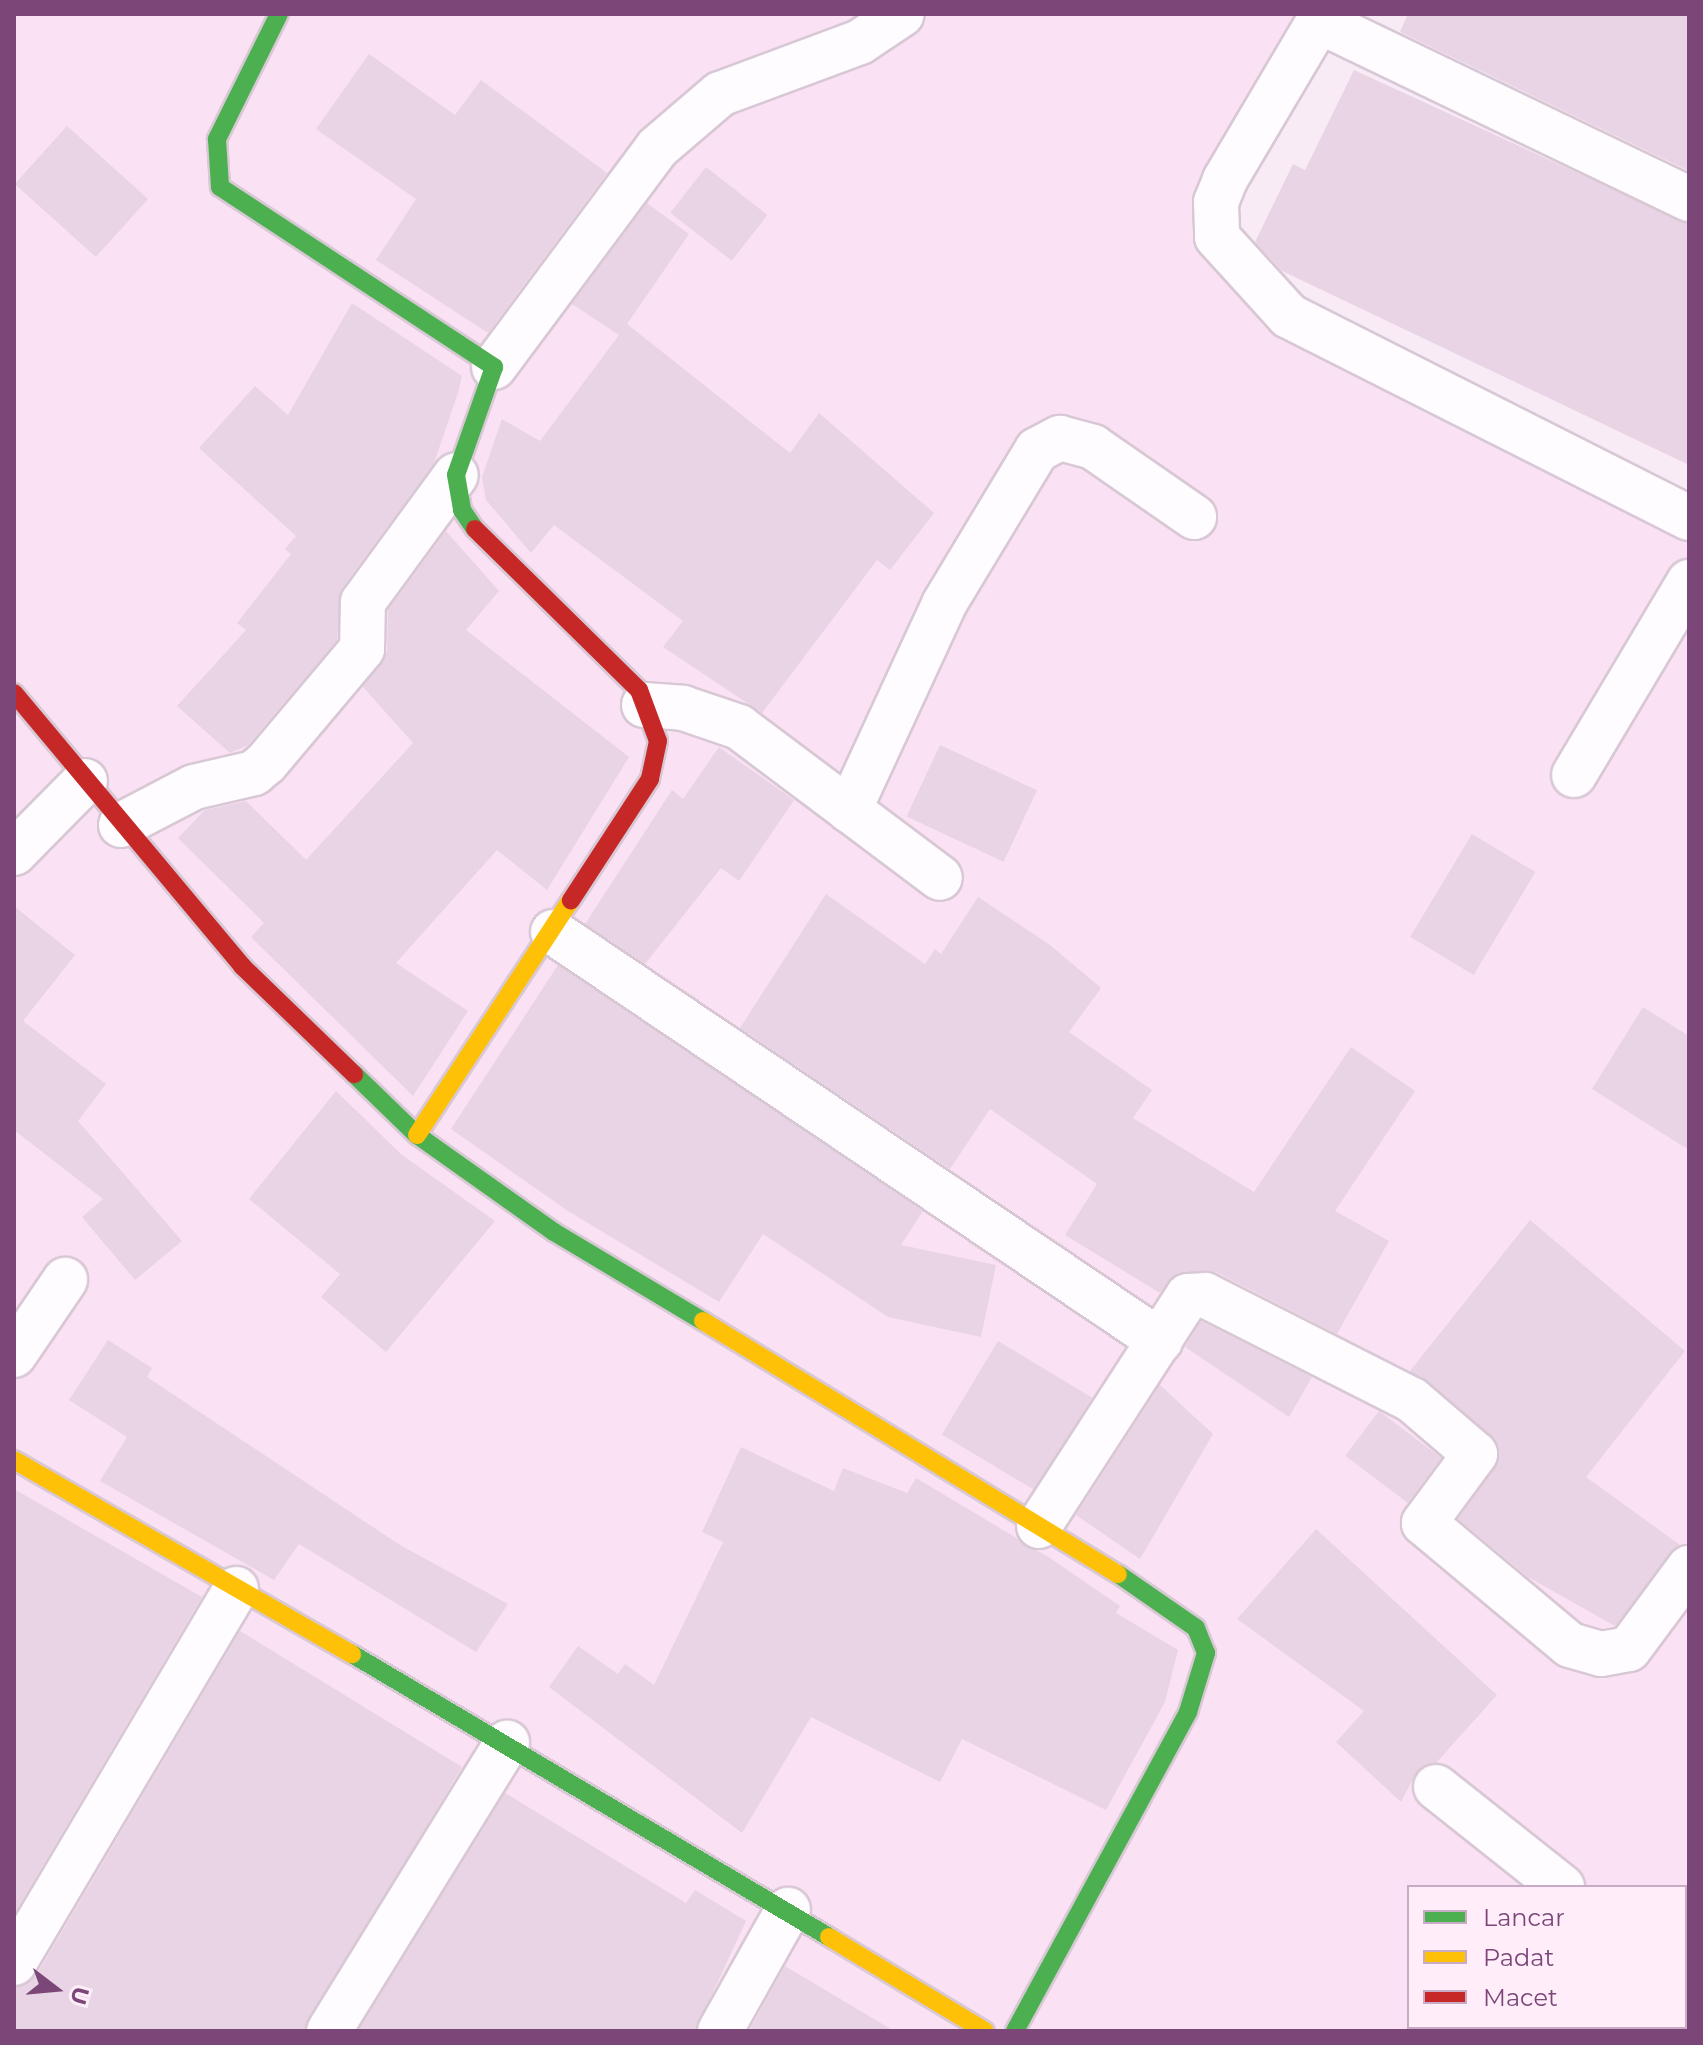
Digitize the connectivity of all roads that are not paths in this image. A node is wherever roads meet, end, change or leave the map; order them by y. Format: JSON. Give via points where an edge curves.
{"nodes":[{"id":1,"x":279,"y":14,"type":"edge"},
{"id":2,"x":902,"y":14,"type":"edge"},
{"id":3,"x":1321,"y":18,"type":"edge"},
{"id":4,"x":1689,"y":199,"type":"edge"},
{"id":5,"x":494,"y":367,"type":"junction"},
{"id":6,"x":456,"y":475,"type":"junction"},
{"id":7,"x":1194,"y":517,"type":"dead end"},
{"id":8,"x":1689,"y":518,"type":"edge"},
{"id":9,"x":1689,"y":582,"type":"edge"},
{"id":10,"x":14,"y":693,"type":"edge"},
{"id":11,"x":644,"y":705,"type":"junction"},
{"id":12,"x":1574,"y":775,"type":"dead end"},
{"id":13,"x":85,"y":781,"type":"junction"},
{"id":14,"x":849,"y":810,"type":"junction"},
{"id":15,"x":121,"y":825,"type":"junction"},
{"id":16,"x":14,"y":853,"type":"edge"},
{"id":17,"x":940,"y":878,"type":"dead end"},
{"id":18,"x":553,"y":932,"type":"junction"},
{"id":19,"x":417,"y":1135,"type":"junction"},
{"id":20,"x":65,"y":1280,"type":"dead end"},
{"id":21,"x":1160,"y":1341,"type":"junction"},
{"id":22,"x":14,"y":1355,"type":"edge"},
{"id":23,"x":14,"y":1460,"type":"edge"},
{"id":24,"x":1039,"y":1526,"type":"junction"},
{"id":25,"x":1689,"y":1568,"type":"edge"},
{"id":26,"x":236,"y":1589,"type":"junction"},
{"id":27,"x":507,"y":1743,"type":"junction"},
{"id":28,"x":1436,"y":1787,"type":"dead end"},
{"id":29,"x":1559,"y":1885,"type":"edge"},
{"id":30,"x":788,"y":1910,"type":"junction"},
{"id":31,"x":14,"y":1963,"type":"edge"},
{"id":32,"x":329,"y":2031,"type":"edge"},
{"id":33,"x":720,"y":2031,"type":"edge"},
{"id":34,"x":985,"y":2031,"type":"edge"},
{"id":35,"x":1015,"y":2031,"type":"edge"}],
"edges":[{"from":1,"to":5,"type":"street","via":[[217,139],[220,187]]},
{"from":2,"to":5,"type":"street","via":[[860,42],[720,94],[657,148]]},
{"from":3,"to":4,"type":"street"},
{"from":3,"to":8,"type":"street","via":[[1225,180],[1216,202],[1217,237],[1289,316]]},
{"from":5,"to":6,"type":"street"},
{"from":6,"to":11,"type":"street","via":[[462,510],[485,543],[639,690]]},
{"from":6,"to":15,"type":"street","via":[[363,602],[362,649],[266,763],[254,773],[194,787]]},
{"from":7,"to":14,"type":"street","via":[[1093,447],[1060,438],[1037,450],[944,604]]},
{"from":9,"to":12,"type":"street"},
{"from":10,"to":13,"type":"street"},
{"from":11,"to":14,"type":"street","via":[[683,708],[739,727]]},
{"from":11,"to":18,"type":"street","via":[[658,741],[650,779]]},
{"from":13,"to":15,"type":"street"},
{"from":13,"to":16,"type":"street"},
{"from":14,"to":17,"type":"street"},
{"from":15,"to":19,"type":"street","via":[[242,966]]},
{"from":18,"to":19,"type":"street"},
{"from":18,"to":21,"type":"street"},
{"from":19,"to":24,"type":"street","via":[[554,1232]]},
{"from":20,"to":22,"type":"street"},
{"from":21,"to":24,"type":"street"},
{"from":21,"to":25,"type":"street","via":[[1188,1296],[1205,1295],[1412,1400],[1475,1454],[1424,1523],[1570,1645],[1601,1654],[1629,1649]]},
{"from":23,"to":26,"type":"street"},
{"from":24,"to":35,"type":"street","via":[[1182,1613],[1206,1653],[1188,1712]]},
{"from":26,"to":27,"type":"street"},
{"from":26,"to":31,"type":"street"},
{"from":27,"to":30,"type":"street"},
{"from":27,"to":32,"type":"street"},
{"from":28,"to":29,"type":"street"},
{"from":30,"to":33,"type":"street"},
{"from":30,"to":34,"type":"street"}]}
